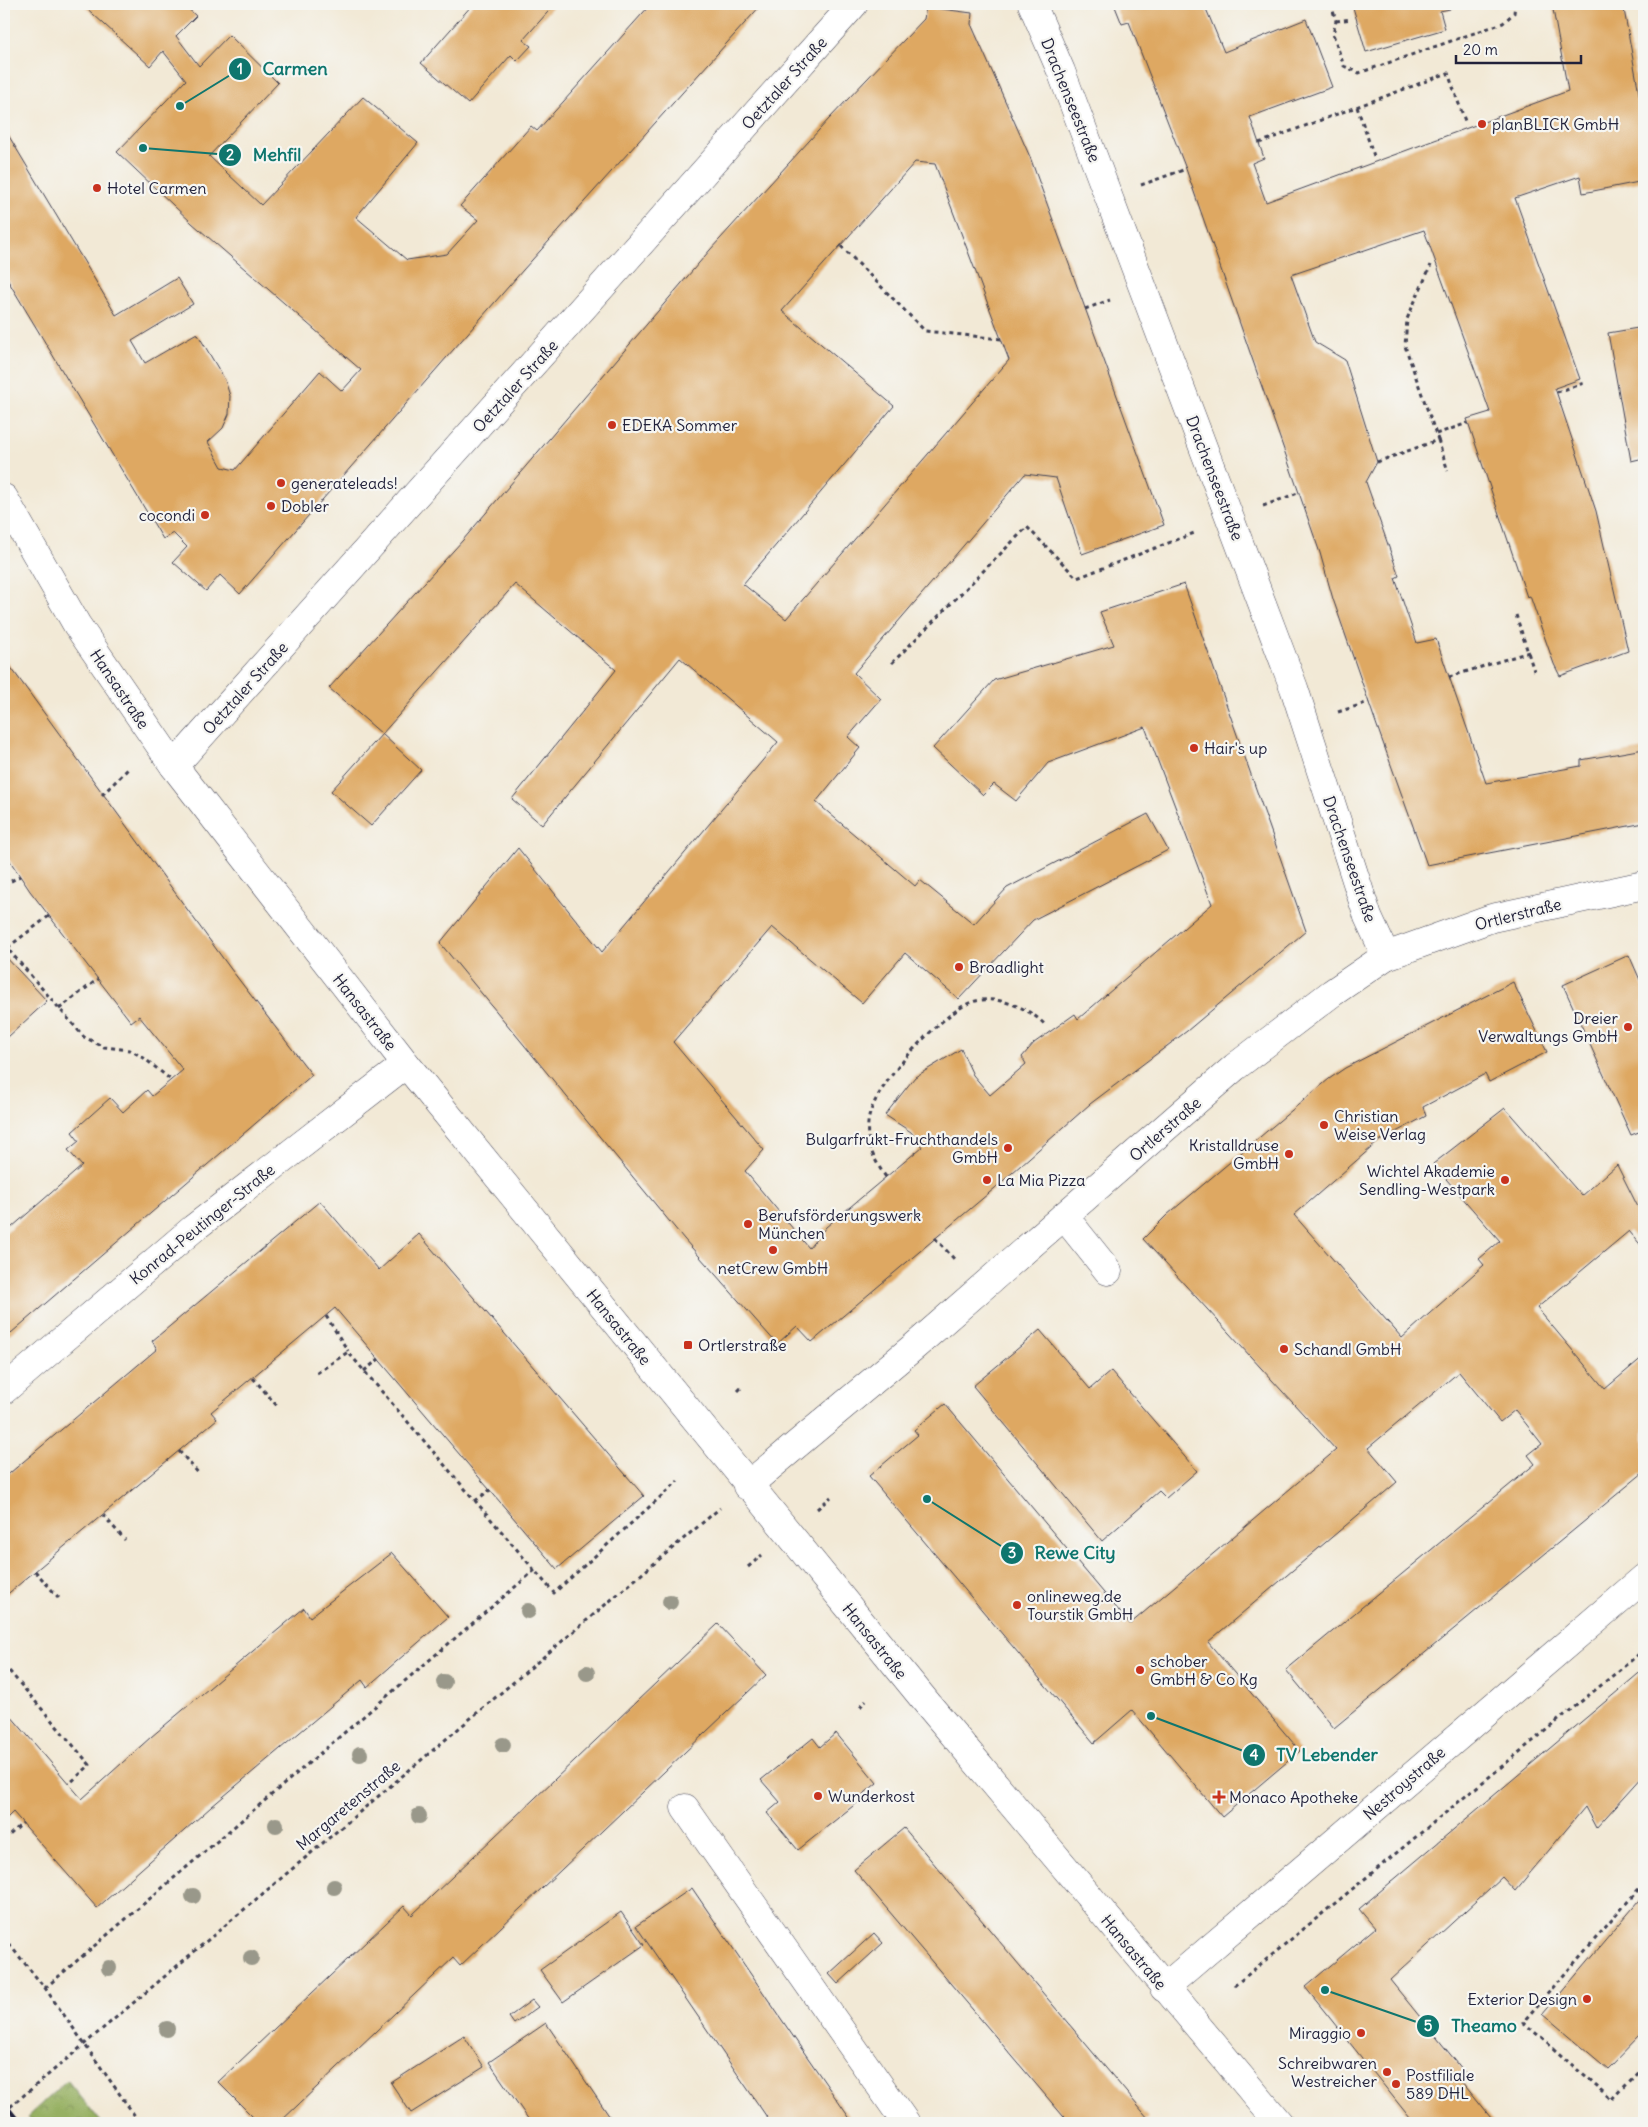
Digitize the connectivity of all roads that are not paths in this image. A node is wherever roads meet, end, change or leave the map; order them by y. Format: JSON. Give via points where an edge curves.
{"nodes":[{"id":1,"x":854,"y":4,"type":"edge"},
{"id":2,"x":1032,"y":4,"type":"edge"},
{"id":3,"x":4,"y":498,"type":"edge"},
{"id":4,"x":174,"y":766,"type":"junction"},
{"id":5,"x":1644,"y":885,"type":"edge"},
{"id":6,"x":1386,"y":956,"type":"junction"},
{"id":7,"x":406,"y":1064,"type":"junction"},
{"id":8,"x":1064,"y":1216,"type":"junction"},
{"id":9,"x":1108,"y":1271,"type":"dead end"},
{"id":10,"x":4,"y":1390,"type":"edge"},
{"id":11,"x":747,"y":1486,"type":"junction"},
{"id":12,"x":1644,"y":1578,"type":"edge"},
{"id":13,"x":685,"y":1808,"type":"dead end"},
{"id":14,"x":1164,"y":1988,"type":"junction"},
{"id":15,"x":906,"y":2123,"type":"edge"},
{"id":16,"x":1279,"y":2123,"type":"edge"}],
"edges":[{"from":1,"to":4,"type":"street","name":"Oetztaler Straße"},
{"from":2,"to":6,"type":"street","name":"Drachenseestraße","via":[[1061,71],[1294,688],[1368,917]]},
{"from":3,"to":4,"type":"street","name":"Hansastraße","via":[[76,625]]},
{"from":4,"to":7,"type":"street","name":"Hansastraße"},
{"from":5,"to":6,"type":"street","name":"Ortlerstraße","via":[[1492,918]]},
{"from":6,"to":8,"type":"street","name":"Ortlerstraße","via":[[1235,1068]]},
{"from":7,"to":10,"type":"street","name":"Konrad-Peutinger-Straße","via":[[194,1228]]},
{"from":7,"to":11,"type":"street","name":"Hansastraße"},
{"from":8,"to":9,"type":"street"},
{"from":8,"to":11,"type":"street","name":"Ortlerstraße"},
{"from":11,"to":14,"type":"street","name":"Hansastraße"},
{"from":12,"to":14,"type":"street","name":"Nestroystraße"},
{"from":13,"to":15,"type":"street"},
{"from":14,"to":16,"type":"street","name":"Hansastraße"}]}
